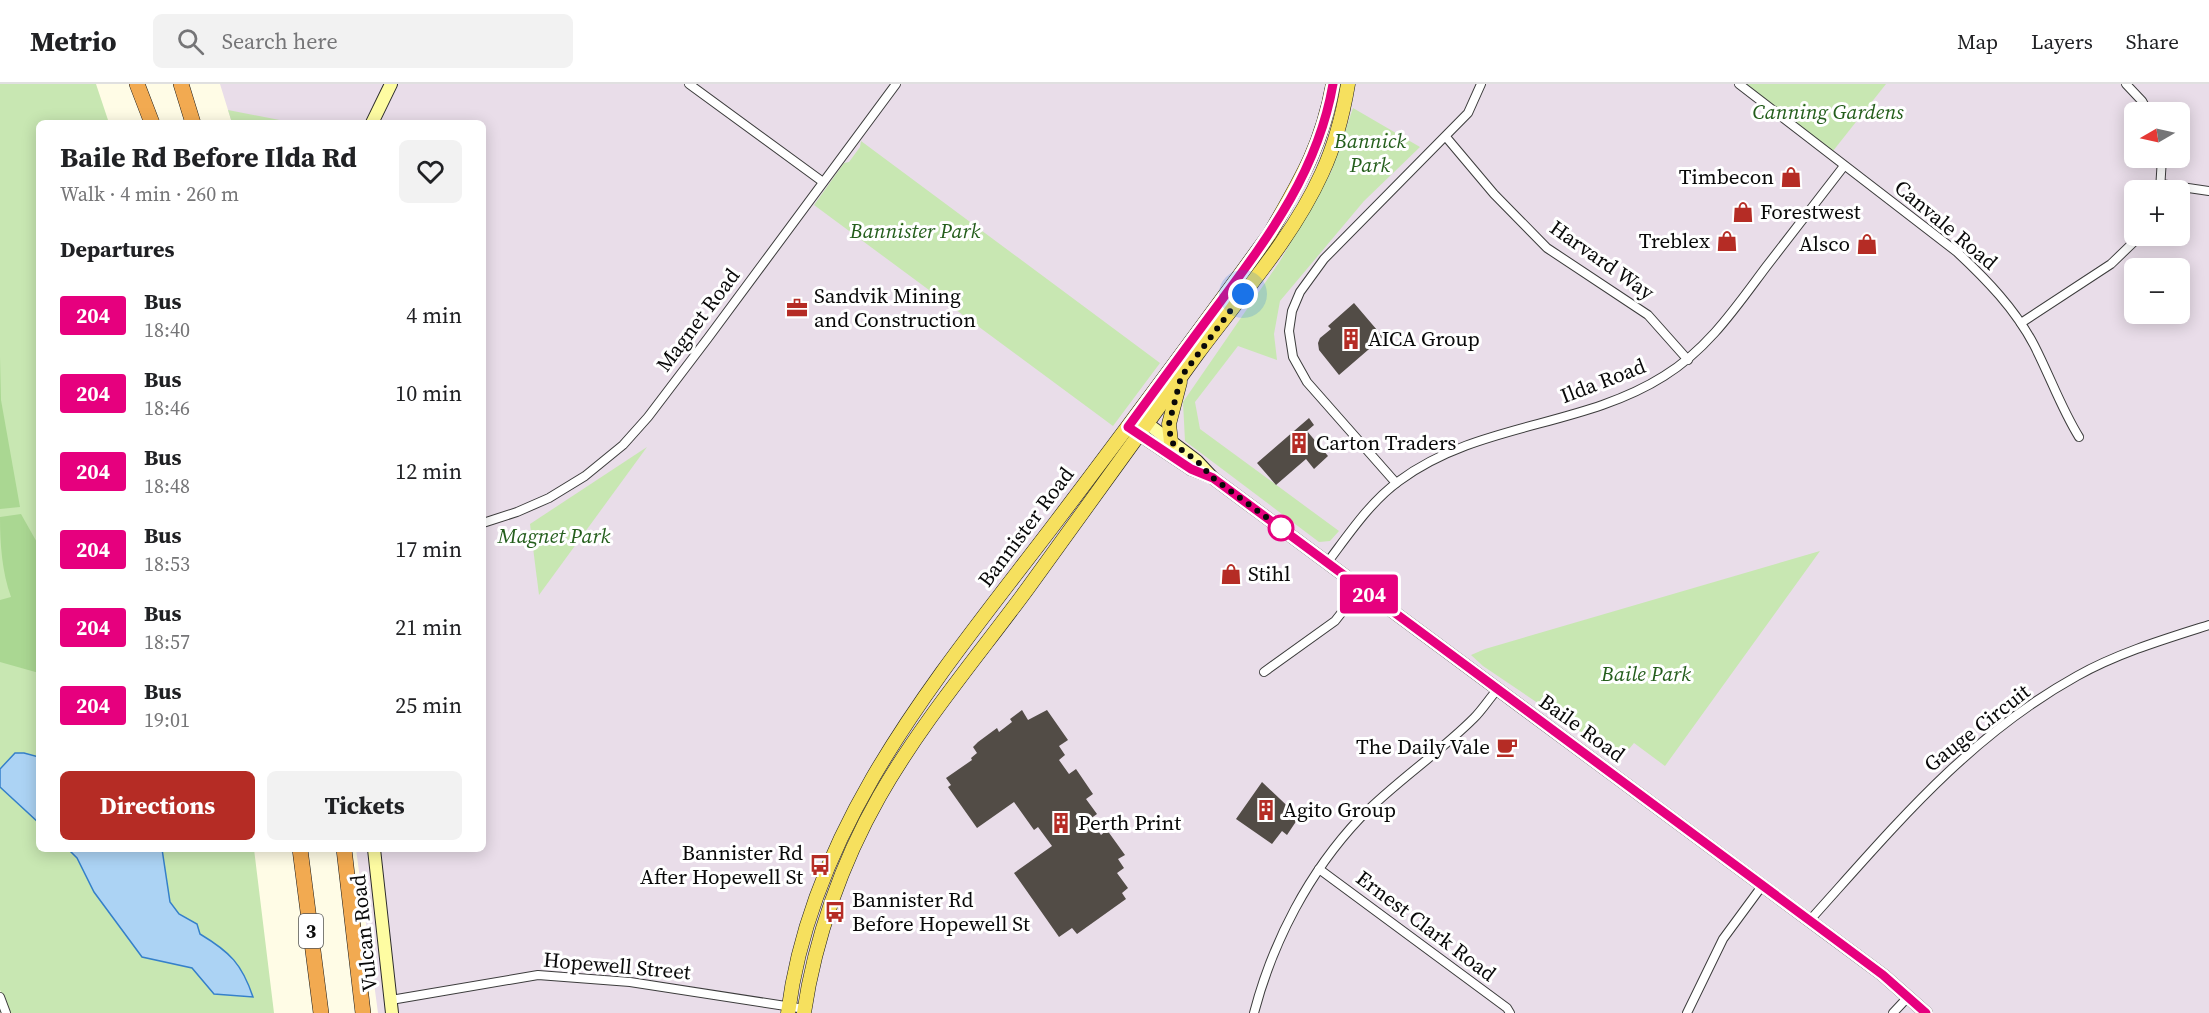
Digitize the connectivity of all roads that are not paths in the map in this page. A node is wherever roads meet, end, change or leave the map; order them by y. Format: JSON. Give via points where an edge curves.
{"nodes":[{"id":1,"x":136,"y":84,"type":"edge"},
{"id":2,"x":142,"y":84,"type":"edge"},
{"id":3,"x":181,"y":84,"type":"edge"},
{"id":4,"x":391,"y":84,"type":"edge"},
{"id":5,"x":689,"y":84,"type":"edge"},
{"id":6,"x":896,"y":84,"type":"edge"},
{"id":7,"x":1333,"y":84,"type":"edge"},
{"id":8,"x":1348,"y":84,"type":"edge"},
{"id":9,"x":1480,"y":84,"type":"edge"},
{"id":10,"x":1739,"y":84,"type":"edge"},
{"id":11,"x":2126,"y":84,"type":"edge"},
{"id":12,"x":2143,"y":102,"type":"edge"},
{"id":13,"x":153,"y":120,"type":"edge"},
{"id":14,"x":153,"y":120,"type":"edge"},
{"id":15,"x":192,"y":120,"type":"edge"},
{"id":16,"x":373,"y":120,"type":"edge"},
{"id":17,"x":1446,"y":137,"type":"junction"},
{"id":18,"x":1844,"y":166,"type":"junction"},
{"id":19,"x":823,"y":182,"type":"junction"},
{"id":20,"x":2190,"y":189,"type":"edge"},
{"id":21,"x":2209,"y":191,"type":"edge"},
{"id":22,"x":2130,"y":246,"type":"edge"},
{"id":23,"x":2020,"y":323,"type":"junction"},
{"id":24,"x":1688,"y":360,"type":"junction"},
{"id":25,"x":1181,"y":377,"type":"junction"},
{"id":26,"x":1132,"y":421,"type":"junction"},
{"id":27,"x":1144,"y":430,"type":"junction"},
{"id":28,"x":2079,"y":437,"type":"dead end"},
{"id":29,"x":1171,"y":442,"type":"junction"},
{"id":30,"x":1213,"y":478,"type":"junction"},
{"id":31,"x":1396,"y":483,"type":"junction"},
{"id":32,"x":486,"y":522,"type":"edge"},
{"id":33,"x":1327,"y":563,"type":"junction"},
{"id":34,"x":1361,"y":588,"type":"junction"},
{"id":35,"x":2209,"y":625,"type":"edge"},
{"id":36,"x":1264,"y":672,"type":"dead end"},
{"id":37,"x":1497,"y":690,"type":"junction"},
{"id":38,"x":300,"y":852,"type":"edge"},
{"id":39,"x":344,"y":852,"type":"edge"},
{"id":40,"x":374,"y":852,"type":"edge"},
{"id":41,"x":1319,"y":869,"type":"junction"},
{"id":42,"x":1762,"y":886,"type":"junction"},
{"id":43,"x":1810,"y":920,"type":"junction"},
{"id":44,"x":0,"y":997,"type":"edge"},
{"id":45,"x":1908,"y":997,"type":"junction"},
{"id":46,"x":391,"y":1000,"type":"junction"},
{"id":47,"x":788,"y":1009,"type":"edge"},
{"id":48,"x":805,"y":1011,"type":"edge"},
{"id":49,"x":6,"y":1013,"type":"edge"},
{"id":50,"x":321,"y":1013,"type":"edge"},
{"id":51,"x":363,"y":1013,"type":"edge"},
{"id":52,"x":392,"y":1013,"type":"edge"},
{"id":53,"x":1254,"y":1013,"type":"edge"},
{"id":54,"x":1510,"y":1013,"type":"edge"},
{"id":55,"x":1687,"y":1013,"type":"edge"},
{"id":56,"x":1893,"y":1013,"type":"edge"},
{"id":57,"x":1926,"y":1013,"type":"edge"}],
"edges":[{"from":1,"to":13,"type":"highway"},
{"from":2,"to":14,"type":"highway"},
{"from":3,"to":15,"type":"highway"},
{"from":4,"to":16,"type":"street"},
{"from":5,"to":19,"type":"street"},
{"from":6,"to":19,"type":"street","name":"Magnet Road"},
{"from":7,"to":26,"type":"main road","name":"Bannister Road","via":[[1323,130],[1308,167],[1269,235]]},
{"from":8,"to":25,"type":"main road","name":"Bannister Road","via":[[1335,135],[1316,183],[1282,243]]},
{"from":9,"to":17,"type":"street","via":[[1468,112]]},
{"from":10,"to":18,"type":"street","name":"Canvale Road"},
{"from":11,"to":12,"type":"street"},
{"from":17,"to":24,"type":"street","name":"Harvard Way","via":[[1547,248],[1648,315]]},
{"from":17,"to":31,"type":"street","via":[[1324,259],[1300,292],[1289,331],[1293,357],[1307,382]]},
{"from":18,"to":23,"type":"street","name":"Canvale Road","via":[[1957,252],[2010,307]]},
{"from":18,"to":24,"type":"street","name":"Ilda Road","via":[[1726,320]]},
{"from":19,"to":32,"type":"street","name":"Magnet Road","via":[[623,445],[585,476],[549,498]]},
{"from":20,"to":21,"type":"street"},
{"from":22,"to":23,"type":"street","via":[[2111,264]]},
{"from":23,"to":28,"type":"street","name":"Canvale Road"},
{"from":24,"to":31,"type":"street","name":"Ilda Road","via":[[1641,390],[1597,407],[1473,441],[1431,460]]},
{"from":25,"to":27,"type":"main road","name":"Bannister Road"},
{"from":25,"to":29,"type":"main road","via":[[1169,424]]},
{"from":26,"to":27,"type":"street","name":"Baile Road"},
{"from":26,"to":47,"type":"main road","name":"Bannister Road","via":[[927,696],[873,775],[814,899]]},
{"from":27,"to":29,"type":"street","name":"Baile Road"},
{"from":27,"to":30,"type":"street","name":"Baile Road","via":[[1191,469]]},
{"from":27,"to":48,"type":"main road","name":"Bannister Road","via":[[879,797],[830,908]]},
{"from":29,"to":30,"type":"street","name":"Baile Road"},
{"from":30,"to":33,"type":"street","name":"Baile Road"},
{"from":31,"to":33,"type":"street","name":"Ilda Road","via":[[1362,517]]},
{"from":33,"to":34,"type":"street","name":"Baile Road"},
{"from":34,"to":36,"type":"street","via":[[1335,621]]},
{"from":34,"to":37,"type":"street","name":"Baile Road"},
{"from":35,"to":43,"type":"street","name":"Gauge Circuit","via":[[2148,645],[2078,675],[2016,715],[1968,751],[1930,787]]},
{"from":37,"to":41,"type":"street","via":[[1475,718],[1360,819]]},
{"from":37,"to":42,"type":"street","name":"Baile Road"},
{"from":38,"to":50,"type":"highway","number":"3"},
{"from":39,"to":51,"type":"highway","number":"3"},
{"from":40,"to":46,"type":"street","name":"Vulcan Road"},
{"from":41,"to":53,"type":"street","via":[[1287,922],[1263,977]]},
{"from":41,"to":54,"type":"street","name":"Ernest Clark Road"},
{"from":42,"to":43,"type":"street","name":"Baile Road"},
{"from":42,"to":55,"type":"street","via":[[1724,939]]},
{"from":43,"to":45,"type":"street","name":"Baile Road"},
{"from":44,"to":49,"type":"street"},
{"from":45,"to":56,"type":"street"},
{"from":45,"to":57,"type":"street","name":"Baile Road"},
{"from":46,"to":47,"type":"street","name":"Hopewell Street","via":[[538,975],[630,982]]},
{"from":46,"to":52,"type":"street","name":"Vulcan Road"},
{"from":47,"to":48,"type":"street","name":"Hopewell Street"}]}
